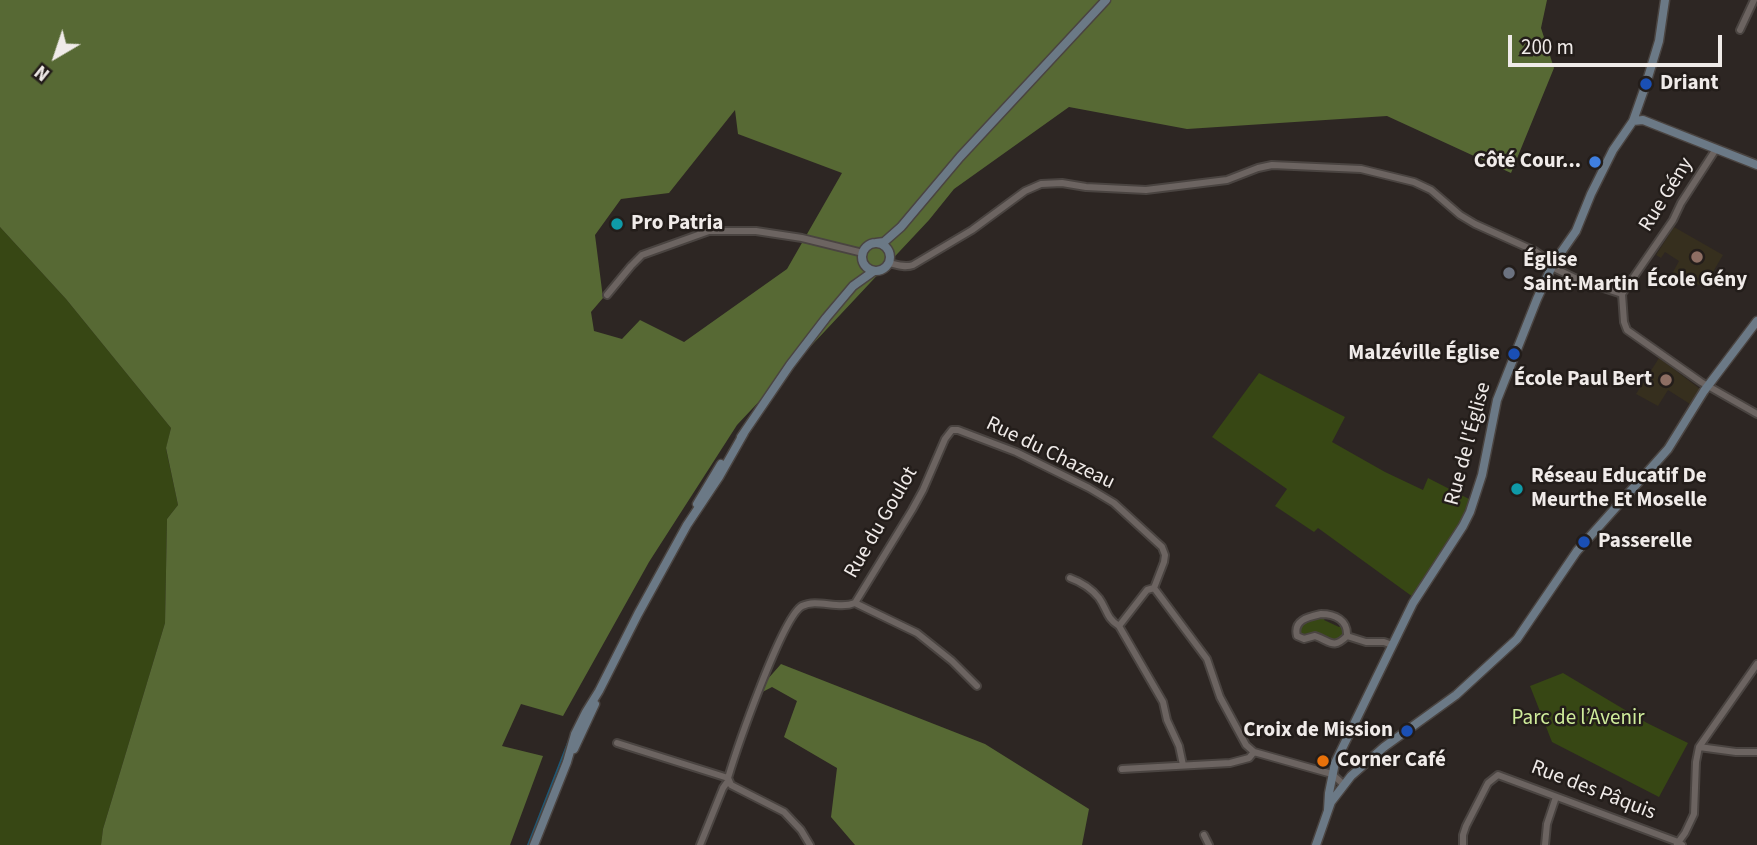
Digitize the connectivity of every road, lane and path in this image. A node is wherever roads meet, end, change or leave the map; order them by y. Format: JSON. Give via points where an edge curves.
{"nodes":[{"id":1,"x":1106,"y":0,"type":"edge"},
{"id":2,"x":1665,"y":0,"type":"edge"},
{"id":3,"x":1754,"y":0,"type":"edge"},
{"id":4,"x":1740,"y":30,"type":"dead end"},
{"id":5,"x":1633,"y":121,"type":"junction"},
{"id":6,"x":1716,"y":149,"type":"junction"},
{"id":7,"x":1757,"y":164,"type":"edge"},
{"id":8,"x":901,"y":227,"type":"junction"},
{"id":9,"x":877,"y":243,"type":"junction"},
{"id":10,"x":863,"y":253,"type":"junction"},
{"id":11,"x":889,"y":253,"type":"junction"},
{"id":12,"x":888,"y":263,"type":"junction"},
{"id":13,"x":864,"y":264,"type":"junction"},
{"id":14,"x":1553,"y":264,"type":"junction"},
{"id":15,"x":874,"y":271,"type":"junction"},
{"id":16,"x":853,"y":286,"type":"junction"},
{"id":17,"x":607,"y":295,"type":"dead end"},
{"id":18,"x":1622,"y":295,"type":"junction"},
{"id":19,"x":1757,"y":321,"type":"edge"},
{"id":20,"x":1708,"y":386,"type":"junction"},
{"id":21,"x":1757,"y":414,"type":"edge"},
{"id":22,"x":952,"y":430,"type":"joint"},
{"id":23,"x":1070,"y":578,"type":"dead end"},
{"id":24,"x":1154,"y":588,"type":"junction"},
{"id":25,"x":855,"y":603,"type":"junction"},
{"id":26,"x":1119,"y":626,"type":"junction"},
{"id":27,"x":1347,"y":636,"type":"junction"},
{"id":28,"x":1392,"y":645,"type":"junction"},
{"id":29,"x":1757,"y":664,"type":"edge"},
{"id":30,"x":977,"y":686,"type":"dead end"},
{"id":31,"x":617,"y":743,"type":"dead end"},
{"id":32,"x":1699,"y":747,"type":"junction"},
{"id":33,"x":1254,"y":752,"type":"junction"},
{"id":34,"x":1757,"y":752,"type":"edge"},
{"id":35,"x":1183,"y":765,"type":"junction"},
{"id":36,"x":1122,"y":769,"type":"dead end"},
{"id":37,"x":1332,"y":774,"type":"junction"},
{"id":38,"x":728,"y":780,"type":"junction"},
{"id":39,"x":1343,"y":785,"type":"junction"},
{"id":40,"x":1556,"y":797,"type":"junction"},
{"id":41,"x":1328,"y":810,"type":"junction"},
{"id":42,"x":1204,"y":835,"type":"dead end"},
{"id":43,"x":1679,"y":844,"type":"edge"},
{"id":44,"x":534,"y":845,"type":"edge"},
{"id":45,"x":700,"y":845,"type":"edge"},
{"id":46,"x":810,"y":845,"type":"edge"},
{"id":47,"x":1209,"y":845,"type":"edge"},
{"id":48,"x":1317,"y":845,"type":"edge"},
{"id":49,"x":1463,"y":845,"type":"edge"},
{"id":50,"x":1545,"y":845,"type":"edge"}],
"edges":[{"from":1,"to":8,"type":"main road"},
{"from":2,"to":5,"type":"main road","name":"Rue de l'Église","via":[[1659,40]]},
{"from":3,"to":4,"type":"street"},
{"from":5,"to":6,"type":"main road","via":[[1643,120]]},
{"from":5,"to":14,"type":"main road","name":"Rue de l'Église"},
{"from":6,"to":7,"type":"main road"},
{"from":6,"to":18,"type":"street","name":"Rue Gény"},
{"from":8,"to":9,"type":"main road"},
{"from":8,"to":11,"type":"main road"},
{"from":9,"to":10,"type":"main road"},
{"from":9,"to":11,"type":"main road"},
{"from":10,"to":13,"type":"main road"},
{"from":10,"to":17,"type":"street","via":[[756,230],[709,231],[642,255]]},
{"from":11,"to":12,"type":"main road"},
{"from":12,"to":14,"type":"street","via":[[913,265],[1041,184],[1146,190],[1227,180],[1272,165],[1361,169],[1414,182],[1468,219]]},
{"from":12,"to":15,"type":"main road"},
{"from":13,"to":15,"type":"main road"},
{"from":13,"to":16,"type":"main road"},
{"from":14,"to":18,"type":"street","via":[[1579,280]]},
{"from":14,"to":28,"type":"main road","name":"Rue de l'Église","via":[[1497,400],[1470,512]]},
{"from":15,"to":16,"type":"main road"},
{"from":16,"to":44,"type":"main road","via":[[796,358],[704,491],[578,728]]},
{"from":18,"to":20,"type":"street","via":[[1627,330]]},
{"from":19,"to":20,"type":"main road"},
{"from":20,"to":21,"type":"street"},
{"from":20,"to":39,"type":"main road","via":[[1668,449],[1577,551],[1517,639],[1456,695],[1384,747]]},
{"from":22,"to":24,"type":"street","name":"Rue du Chazeau","via":[[1016,452],[1114,503],[1162,547],[1164,562]]},
{"from":22,"to":25,"type":"street","name":"Rue du Goulot","via":[[912,510]]},
{"from":23,"to":26,"type":"street","via":[[1099,599]]},
{"from":24,"to":26,"type":"street","via":[[1147,590]]},
{"from":24,"to":33,"type":"street","via":[[1207,659],[1220,697]]},
{"from":25,"to":30,"type":"street","via":[[917,633]]},
{"from":25,"to":38,"type":"street","name":"Rue du Goulot","via":[[813,603],[796,613],[767,667]]},
{"from":26,"to":35,"type":"street","via":[[1163,702]]},
{"from":27,"to":27,"type":"street","via":[[1343,621],[1328,614],[1303,619],[1296,628],[1300,639],[1315,636],[1337,644]]},
{"from":27,"to":28,"type":"street"},
{"from":28,"to":37,"type":"main road","name":"Rue de l'Église"},
{"from":29,"to":32,"type":"street"},
{"from":31,"to":38,"type":"street"},
{"from":32,"to":34,"type":"street"},
{"from":32,"to":43,"type":"street","via":[[1694,814]]},
{"from":33,"to":35,"type":"street","via":[[1230,763]]},
{"from":33,"to":37,"type":"street"},
{"from":35,"to":36,"type":"street"},
{"from":37,"to":39,"type":"street"},
{"from":37,"to":41,"type":"main road","name":"Rue de l'Église"},
{"from":38,"to":45,"type":"street","name":"Rue du Goulot"},
{"from":38,"to":46,"type":"street","via":[[783,812]]},
{"from":39,"to":41,"type":"main road"},
{"from":40,"to":43,"type":"street","name":"Rue des Pâquis"},
{"from":40,"to":49,"type":"street","name":"Rue des Pâquis","via":[[1504,776],[1494,777],[1466,826]]},
{"from":40,"to":50,"type":"street"},
{"from":41,"to":48,"type":"main road"},
{"from":42,"to":47,"type":"street"}]}
